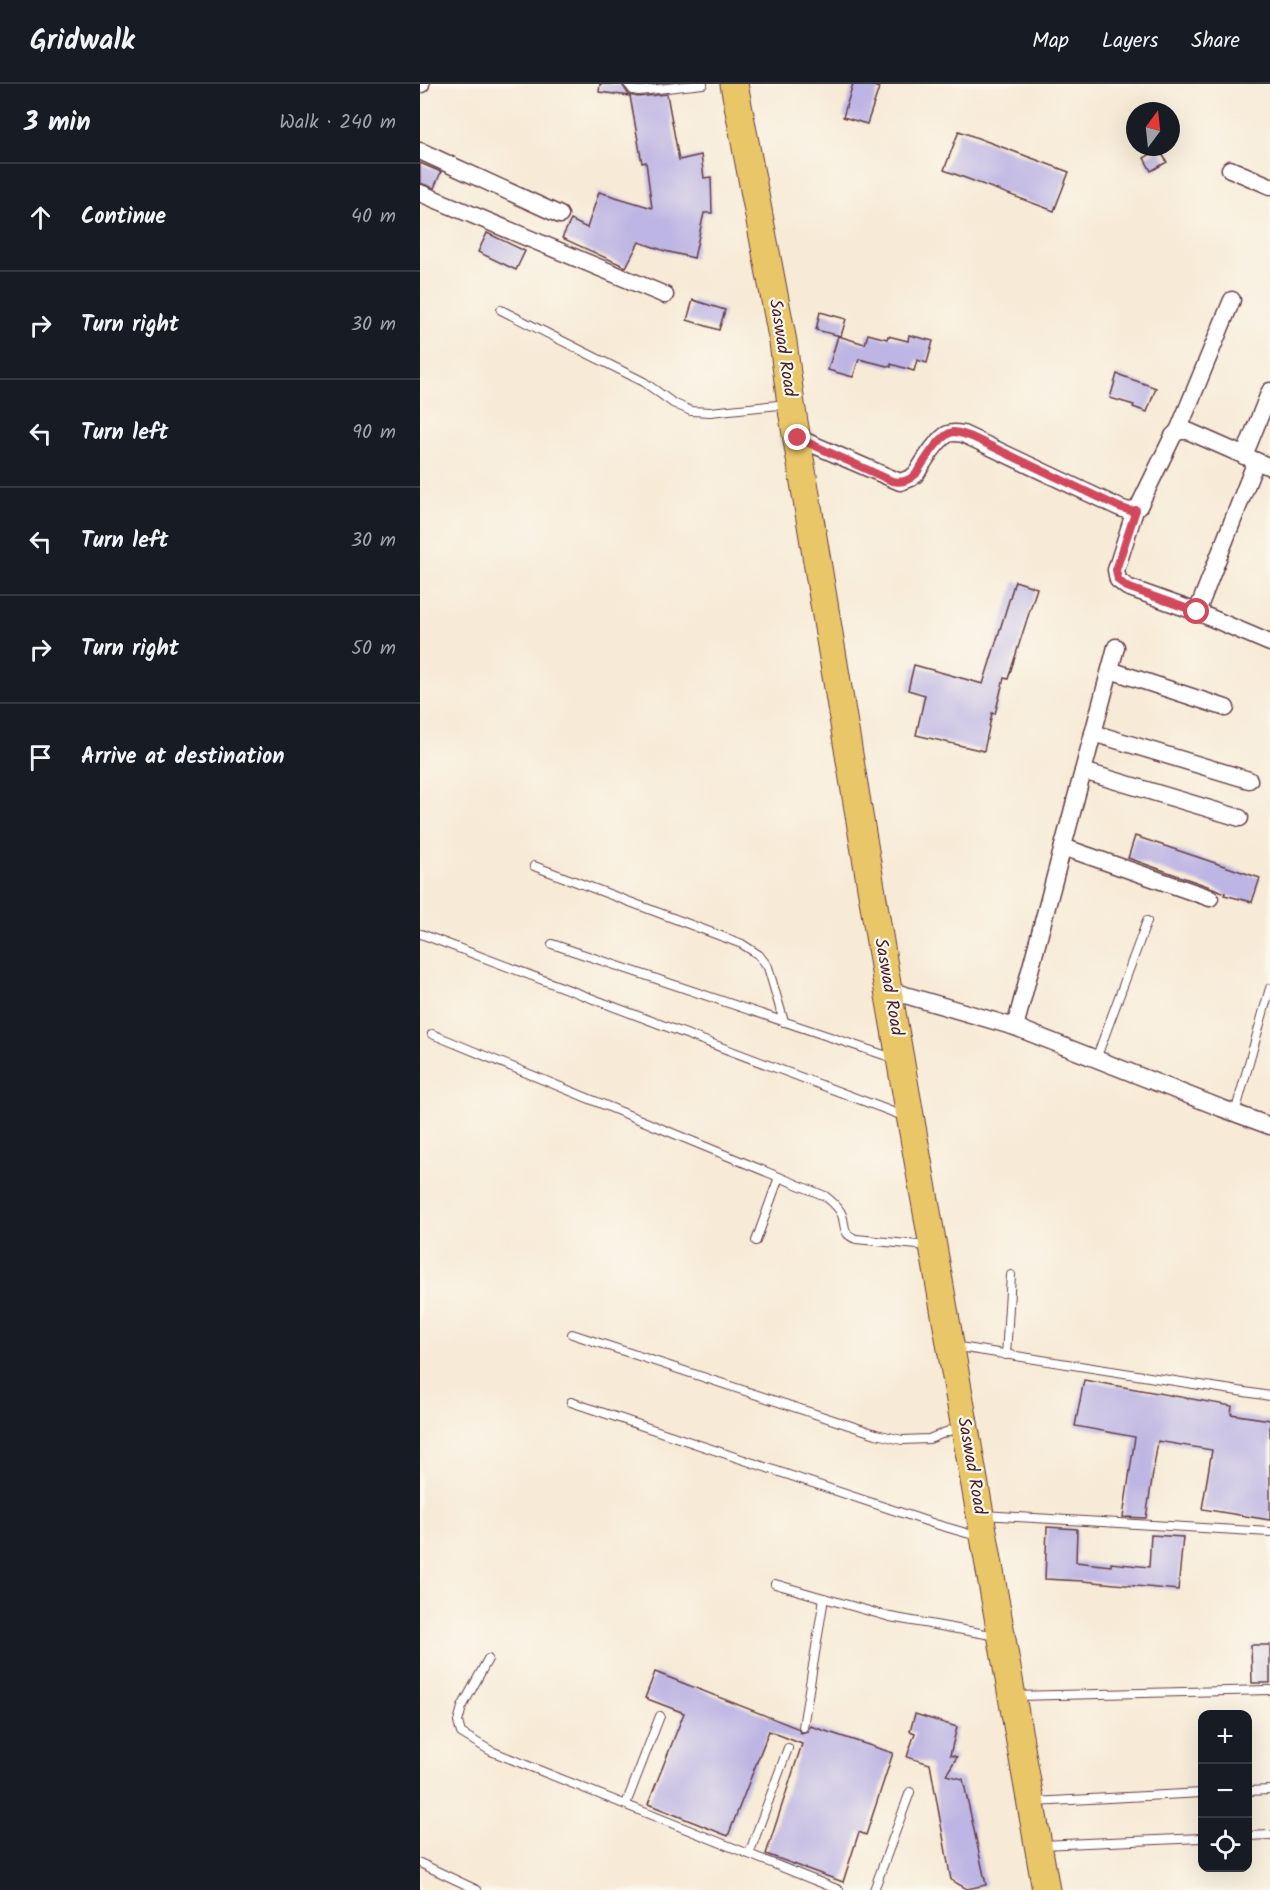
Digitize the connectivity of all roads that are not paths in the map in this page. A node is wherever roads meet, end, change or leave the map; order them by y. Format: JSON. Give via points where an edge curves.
{"nodes":[{"id":1,"x":628,"y":84,"type":"edge"},
{"id":2,"x":703,"y":84,"type":"edge"},
{"id":3,"x":734,"y":84,"type":"edge"},
{"id":4,"x":420,"y":151,"type":"edge"},
{"id":5,"x":1230,"y":169,"type":"dead end"},
{"id":6,"x":1270,"y":186,"type":"edge"},
{"id":7,"x":420,"y":193,"type":"edge"},
{"id":8,"x":560,"y":215,"type":"dead end"},
{"id":9,"x":665,"y":295,"type":"dead end"},
{"id":10,"x":1232,"y":300,"type":"dead end"},
{"id":11,"x":501,"y":310,"type":"dead end"},
{"id":12,"x":1270,"y":391,"type":"edge"},
{"id":13,"x":791,"y":404,"type":"junction"},
{"id":14,"x":1179,"y":431,"type":"junction"},
{"id":15,"x":798,"y":438,"type":"junction"},
{"id":16,"x":1257,"y":461,"type":"edge"},
{"id":17,"x":1136,"y":510,"type":"junction"},
{"id":18,"x":1197,"y":612,"type":"junction"},
{"id":19,"x":1270,"y":643,"type":"edge"},
{"id":20,"x":1116,"y":647,"type":"dead end"},
{"id":21,"x":1110,"y":670,"type":"junction"},
{"id":22,"x":1226,"y":708,"type":"dead end"},
{"id":23,"x":1093,"y":733,"type":"junction"},
{"id":24,"x":1083,"y":771,"type":"junction"},
{"id":25,"x":1249,"y":780,"type":"dead end"},
{"id":26,"x":1240,"y":818,"type":"dead end"},
{"id":27,"x":1063,"y":847,"type":"junction"},
{"id":28,"x":534,"y":866,"type":"dead end"},
{"id":29,"x":1210,"y":898,"type":"dead end"},
{"id":30,"x":1147,"y":921,"type":"dead end"},
{"id":31,"x":421,"y":934,"type":"edge"},
{"id":32,"x":552,"y":944,"type":"dead end"},
{"id":33,"x":1270,"y":988,"type":"edge"},
{"id":34,"x":888,"y":990,"type":"junction"},
{"id":35,"x":784,"y":1022,"type":"junction"},
{"id":36,"x":1015,"y":1027,"type":"junction"},
{"id":37,"x":432,"y":1034,"type":"dead end"},
{"id":38,"x":1096,"y":1059,"type":"junction"},
{"id":39,"x":900,"y":1061,"type":"junction"},
{"id":40,"x":1235,"y":1113,"type":"junction"},
{"id":41,"x":910,"y":1118,"type":"junction"},
{"id":42,"x":1270,"y":1126,"type":"edge"},
{"id":43,"x":779,"y":1177,"type":"junction"},
{"id":44,"x":756,"y":1241,"type":"dead end"},
{"id":45,"x":933,"y":1247,"type":"junction"},
{"id":46,"x":1011,"y":1275,"type":"dead end"},
{"id":47,"x":572,"y":1334,"type":"dead end"},
{"id":48,"x":950,"y":1346,"type":"junction"},
{"id":49,"x":1006,"y":1355,"type":"junction"},
{"id":50,"x":1270,"y":1396,"type":"edge"},
{"id":51,"x":571,"y":1402,"type":"dead end"},
{"id":52,"x":964,"y":1425,"type":"junction"},
{"id":53,"x":982,"y":1526,"type":"junction"},
{"id":54,"x":1270,"y":1532,"type":"edge"},
{"id":55,"x":776,"y":1584,"type":"dead end"},
{"id":56,"x":824,"y":1598,"type":"junction"},
{"id":57,"x":1001,"y":1637,"type":"junction"},
{"id":58,"x":488,"y":1659,"type":"dead end"},
{"id":59,"x":1270,"y":1690,"type":"edge"},
{"id":60,"x":1012,"y":1696,"type":"junction"},
{"id":61,"x":660,"y":1716,"type":"dead end"},
{"id":62,"x":803,"y":1727,"type":"dead end"},
{"id":63,"x":788,"y":1748,"type":"dead end"},
{"id":64,"x":1270,"y":1790,"type":"edge"},
{"id":65,"x":1252,"y":1791,"type":"edge"},
{"id":66,"x":910,"y":1792,"type":"dead end"},
{"id":67,"x":1198,"y":1793,"type":"edge"},
{"id":68,"x":1030,"y":1802,"type":"junction"},
{"id":69,"x":626,"y":1804,"type":"junction"},
{"id":70,"x":1270,"y":1835,"type":"edge"},
{"id":71,"x":1252,"y":1836,"type":"edge"},
{"id":72,"x":1198,"y":1838,"type":"edge"},
{"id":73,"x":1038,"y":1845,"type":"junction"},
{"id":74,"x":749,"y":1854,"type":"junction"},
{"id":75,"x":420,"y":1863,"type":"edge"},
{"id":76,"x":477,"y":1890,"type":"edge"},
{"id":77,"x":839,"y":1890,"type":"edge"},
{"id":78,"x":874,"y":1890,"type":"edge"},
{"id":79,"x":1046,"y":1890,"type":"edge"}],
"edges":[{"from":1,"to":2,"type":"lane","via":[[639,91]]},
{"from":3,"to":13,"type":"highway","name":"Saswad Road"},
{"from":4,"to":8,"type":"street"},
{"from":5,"to":6,"type":"street"},
{"from":7,"to":9,"type":"street"},
{"from":10,"to":14,"type":"street"},
{"from":11,"to":13,"type":"lane","via":[[644,382],[691,411]]},
{"from":12,"to":16,"type":"street"},
{"from":13,"to":15,"type":"highway","name":"Saswad Road"},
{"from":14,"to":16,"type":"street","via":[[1188,430]]},
{"from":14,"to":17,"type":"street"},
{"from":15,"to":17,"type":"street","via":[[900,482],[916,474],[940,440],[954,432],[1119,507]]},
{"from":15,"to":34,"type":"highway","name":"Saswad Road"},
{"from":16,"to":18,"type":"street"},
{"from":17,"to":18,"type":"street","via":[[1116,570],[1118,580],[1127,587]]},
{"from":18,"to":19,"type":"street"},
{"from":20,"to":21,"type":"street"},
{"from":21,"to":22,"type":"street"},
{"from":21,"to":23,"type":"street"},
{"from":23,"to":24,"type":"street"},
{"from":23,"to":25,"type":"street"},
{"from":24,"to":26,"type":"street"},
{"from":24,"to":27,"type":"street"},
{"from":27,"to":29,"type":"street"},
{"from":27,"to":36,"type":"street"},
{"from":28,"to":35,"type":"lane","via":[[742,944],[759,955],[768,967]]},
{"from":30,"to":38,"type":"lane"},
{"from":31,"to":41,"type":"lane"},
{"from":32,"to":35,"type":"lane"},
{"from":33,"to":40,"type":"lane"},
{"from":34,"to":36,"type":"street"},
{"from":34,"to":39,"type":"highway","name":"Saswad Road"},
{"from":35,"to":39,"type":"lane"},
{"from":36,"to":38,"type":"street"},
{"from":37,"to":43,"type":"lane"},
{"from":38,"to":40,"type":"street"},
{"from":39,"to":41,"type":"highway","name":"Saswad Road"},
{"from":40,"to":42,"type":"street"},
{"from":41,"to":45,"type":"highway","name":"Saswad Road"},
{"from":43,"to":44,"type":"lane"},
{"from":43,"to":45,"type":"lane","via":[[825,1196],[842,1214],[849,1236]]},
{"from":45,"to":48,"type":"highway","name":"Saswad Road"},
{"from":46,"to":49,"type":"lane"},
{"from":47,"to":52,"type":"lane","via":[[876,1434],[902,1440],[929,1439]]},
{"from":48,"to":49,"type":"lane"},
{"from":48,"to":52,"type":"highway","name":"Saswad Road"},
{"from":49,"to":50,"type":"lane"},
{"from":51,"to":53,"type":"lane","via":[[935,1524]]},
{"from":52,"to":53,"type":"highway","name":"Saswad Road"},
{"from":53,"to":54,"type":"lane"},
{"from":53,"to":57,"type":"highway","name":"Saswad Road"},
{"from":55,"to":56,"type":"lane"},
{"from":56,"to":57,"type":"lane","via":[[890,1617]]},
{"from":56,"to":62,"type":"lane"},
{"from":57,"to":60,"type":"highway","name":"Saswad Road"},
{"from":58,"to":69,"type":"lane","via":[[462,1707],[458,1722],[461,1733],[491,1751]]},
{"from":59,"to":60,"type":"lane"},
{"from":60,"to":68,"type":"highway","name":"Saswad Road"},
{"from":61,"to":69,"type":"lane"},
{"from":63,"to":74,"type":"lane"},
{"from":64,"to":65,"type":"lane"},
{"from":66,"to":78,"type":"lane"},
{"from":67,"to":68,"type":"lane"},
{"from":68,"to":73,"type":"highway","name":"Saswad Road"},
{"from":69,"to":74,"type":"lane"},
{"from":70,"to":71,"type":"lane"},
{"from":72,"to":73,"type":"lane"},
{"from":73,"to":79,"type":"highway","name":"Saswad Road"},
{"from":74,"to":77,"type":"lane"},
{"from":75,"to":76,"type":"lane"}]}
